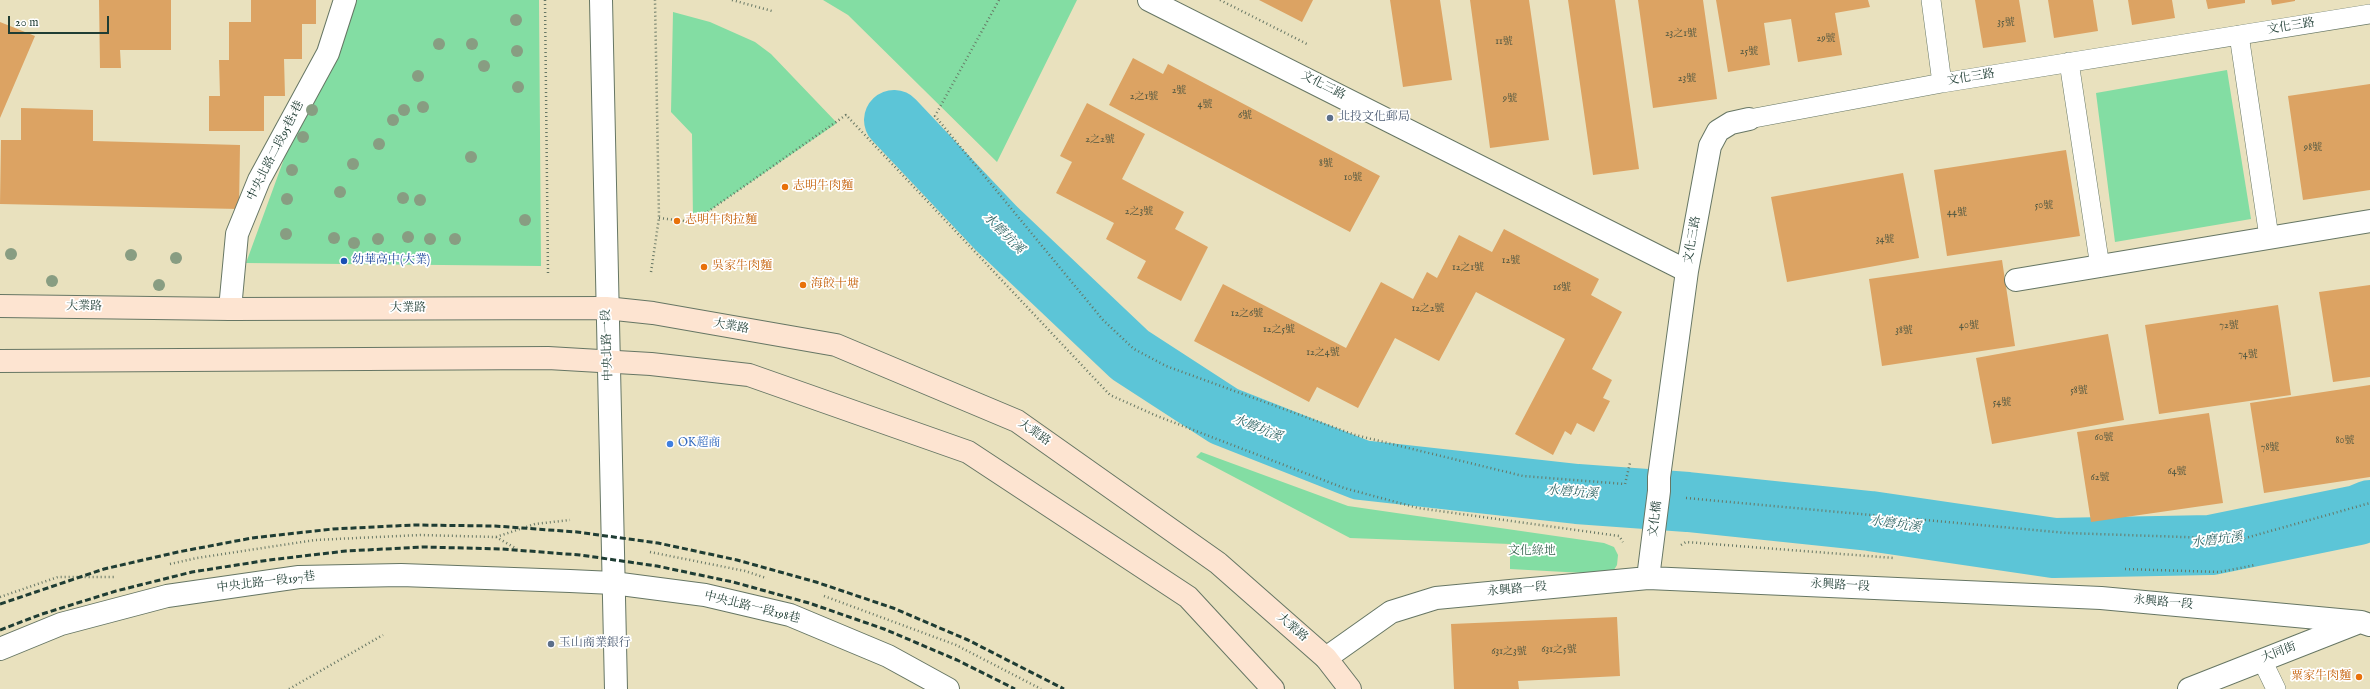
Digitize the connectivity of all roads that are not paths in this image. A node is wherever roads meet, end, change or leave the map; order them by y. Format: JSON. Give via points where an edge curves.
{"nodes":[{"id":1,"x":345,"y":0,"type":"edge"},
{"id":2,"x":601,"y":0,"type":"edge"},
{"id":3,"x":1149,"y":0,"type":"edge"},
{"id":4,"x":1931,"y":0,"type":"edge"},
{"id":5,"x":2370,"y":14,"type":"edge"},
{"id":6,"x":2239,"y":35,"type":"junction"},
{"id":7,"x":2069,"y":62,"type":"junction"},
{"id":8,"x":1942,"y":83,"type":"junction"},
{"id":9,"x":1749,"y":119,"type":"joint"},
{"id":10,"x":2370,"y":221,"type":"edge"},
{"id":11,"x":2268,"y":237,"type":"junction"},
{"id":12,"x":2100,"y":267,"type":"junction"},
{"id":13,"x":1687,"y":271,"type":"junction"},
{"id":14,"x":2016,"y":280,"type":"dead end"},
{"id":15,"x":0,"y":306,"type":"edge"},
{"id":16,"x":606,"y":308,"type":"junction"},
{"id":17,"x":230,"y":309,"type":"junction"},
{"id":18,"x":609,"y":360,"type":"junction"},
{"id":19,"x":0,"y":361,"type":"edge"},
{"id":20,"x":1661,"y":460,"type":"joint"},
{"id":21,"x":1650,"y":569,"type":"junction"},
{"id":22,"x":613,"y":584,"type":"junction"},
{"id":23,"x":2367,"y":622,"type":"edge"},
{"id":24,"x":0,"y":649,"type":"edge"},
{"id":25,"x":1326,"y":658,"type":"junction"},
{"id":26,"x":2262,"y":660,"type":"junction"},
{"id":27,"x":616,"y":689,"type":"edge"},
{"id":28,"x":948,"y":689,"type":"edge"},
{"id":29,"x":1273,"y":689,"type":"edge"},
{"id":30,"x":1350,"y":689,"type":"edge"},
{"id":31,"x":2189,"y":689,"type":"edge"},
{"id":32,"x":2276,"y":689,"type":"edge"}],
"edges":[{"from":1,"to":17,"type":"street","name":"中央北路二段95巷1巷","via":[[328,53],[259,180],[237,234]]},
{"from":2,"to":16,"type":"street","name":"中央北路一段"},
{"from":3,"to":13,"type":"street","name":"文化三路"},
{"from":4,"to":8,"type":"lane"},
{"from":5,"to":6,"type":"lane","name":"文化三路"},
{"from":6,"to":7,"type":"lane","name":"文化三路"},
{"from":6,"to":11,"type":"lane"},
{"from":7,"to":8,"type":"lane","name":"文化三路"},
{"from":7,"to":12,"type":"lane"},
{"from":8,"to":9,"type":"lane","name":"文化三路"},
{"from":9,"to":13,"type":"street","name":"文化三路","via":[[1731,123],[1718,130],[1710,146]]},
{"from":10,"to":11,"type":"street"},
{"from":11,"to":12,"type":"street"},
{"from":12,"to":14,"type":"street"},
{"from":13,"to":20,"type":"street","name":"文化三路"},
{"from":15,"to":17,"type":"main road","name":"大業路"},
{"from":16,"to":17,"type":"main road","name":"大業路"},
{"from":16,"to":18,"type":"street","name":"中央北路一段"},
{"from":16,"to":25,"type":"main road","name":"大業路","via":[[653,313],[836,345],[1017,421],[1218,563]]},
{"from":18,"to":19,"type":"main road","via":[[540,358]]},
{"from":18,"to":22,"type":"street","name":"中央北路一段"},
{"from":18,"to":29,"type":"main road","via":[[749,375],[968,452],[1188,598]]},
{"from":20,"to":21,"type":"street","name":"文化橋"},
{"from":21,"to":23,"type":"street","name":"永興路一段","via":[[2101,598]]},
{"from":21,"to":25,"type":"street","name":"永興路一段","via":[[1436,598],[1391,612]]},
{"from":22,"to":24,"type":"street","name":"中央北路一段197巷","via":[[401,575],[299,577],[167,596],[61,624]]},
{"from":22,"to":27,"type":"street","name":"中央北路一段"},
{"from":22,"to":28,"type":"street","name":"中央北路一段198巷","via":[[705,595],[790,615],[888,656]]},
{"from":23,"to":26,"type":"street","name":"大同街"},
{"from":25,"to":30,"type":"main road","name":"大業路"},
{"from":26,"to":31,"type":"street","name":"大同街"},
{"from":26,"to":32,"type":"lane"}]}
